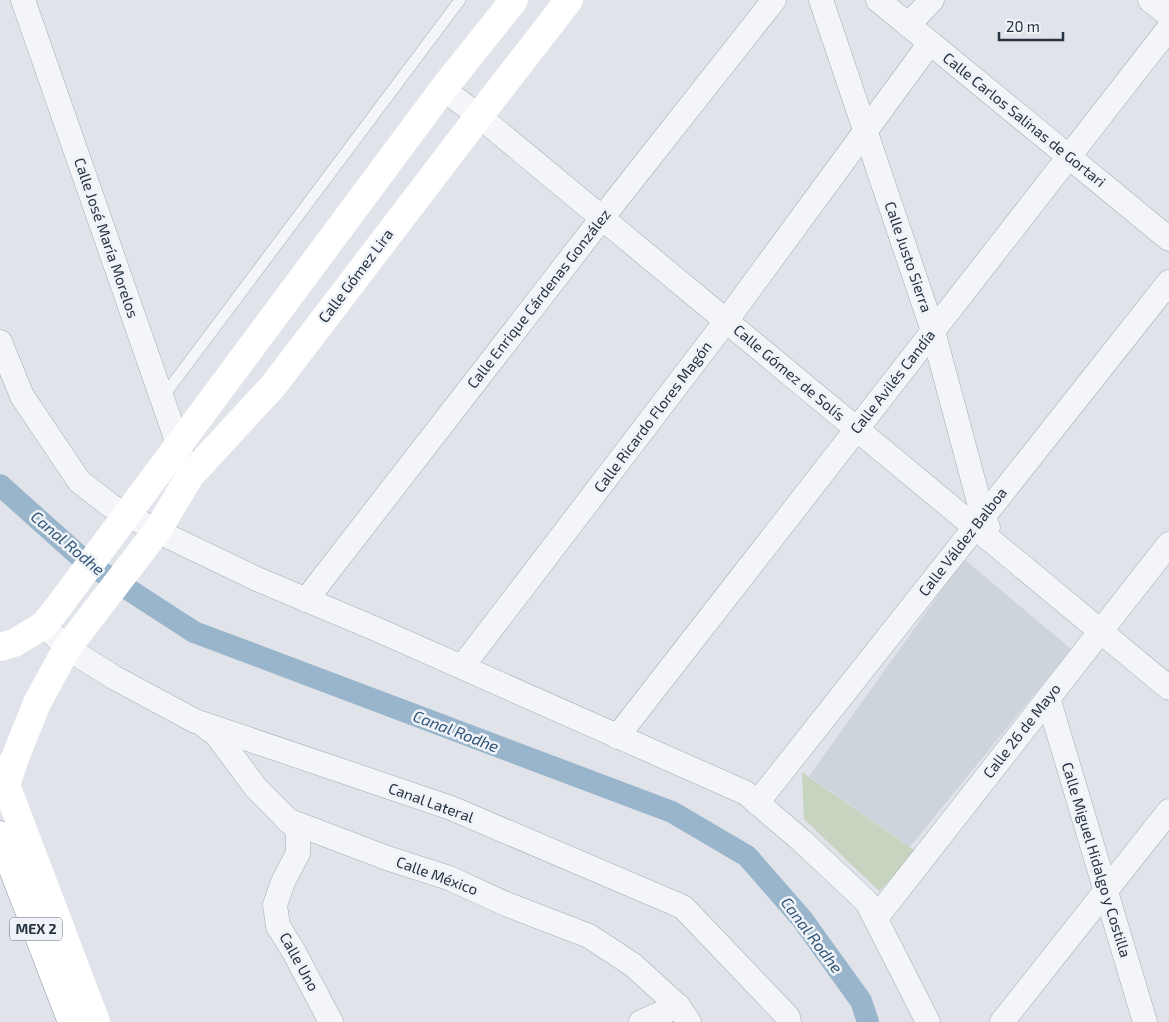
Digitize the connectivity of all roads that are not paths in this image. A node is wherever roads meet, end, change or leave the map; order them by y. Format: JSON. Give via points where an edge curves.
{"nodes":[{"id":1,"x":24,"y":0,"type":"edge"},
{"id":2,"x":460,"y":0,"type":"edge"},
{"id":3,"x":514,"y":0,"type":"edge"},
{"id":4,"x":569,"y":0,"type":"edge"},
{"id":5,"x":774,"y":0,"type":"edge"},
{"id":6,"x":821,"y":0,"type":"edge"},
{"id":7,"x":878,"y":0,"type":"edge"},
{"id":8,"x":932,"y":0,"type":"edge"},
{"id":9,"x":1150,"y":0,"type":"edge"},
{"id":10,"x":1169,"y":15,"type":"edge"},
{"id":11,"x":908,"y":25,"type":"junction"},
{"id":12,"x":1169,"y":28,"type":"edge"},
{"id":13,"x":930,"y":43,"type":"junction"},
{"id":14,"x":443,"y":89,"type":"junction"},
{"id":15,"x":478,"y":116,"type":"junction"},
{"id":16,"x":865,"y":130,"type":"junction"},
{"id":17,"x":1068,"y":157,"type":"junction"},
{"id":18,"x":602,"y":218,"type":"junction"},
{"id":19,"x":1169,"y":239,"type":"edge"},
{"id":20,"x":1169,"y":282,"type":"edge"},
{"id":21,"x":726,"y":321,"type":"junction"},
{"id":22,"x":933,"y":331,"type":"junction"},
{"id":23,"x":0,"y":342,"type":"edge"},
{"id":24,"x":162,"y":398,"type":"junction"},
{"id":25,"x":857,"y":429,"type":"junction"},
{"id":26,"x":178,"y":444,"type":"junction"},
{"id":27,"x":190,"y":476,"type":"junction"},
{"id":28,"x":979,"y":522,"type":"junction"},
{"id":29,"x":120,"y":524,"type":"junction"},
{"id":30,"x":150,"y":541,"type":"junction"},
{"id":31,"x":1169,"y":544,"type":"edge"},
{"id":32,"x":306,"y":600,"type":"junction"},
{"id":33,"x":51,"y":615,"type":"junction"},
{"id":34,"x":1101,"y":631,"type":"junction"},
{"id":35,"x":75,"y":637,"type":"junction"},
{"id":36,"x":0,"y":646,"type":"edge"},
{"id":37,"x":462,"y":667,"type":"junction"},
{"id":38,"x":1169,"y":688,"type":"edge"},
{"id":39,"x":1048,"y":698,"type":"junction"},
{"id":40,"x":195,"y":722,"type":"junction"},
{"id":41,"x":617,"y":737,"type":"junction"},
{"id":42,"x":3,"y":777,"type":"edge"},
{"id":43,"x":757,"y":803,"type":"junction"},
{"id":44,"x":1169,"y":811,"type":"edge"},
{"id":45,"x":287,"y":820,"type":"junction"},
{"id":46,"x":0,"y":835,"type":"edge"},
{"id":47,"x":1106,"y":891,"type":"junction"},
{"id":48,"x":876,"y":918,"type":"junction"},
{"id":49,"x":684,"y":1014,"type":"edge"},
{"id":50,"x":72,"y":1022,"type":"edge"},
{"id":51,"x":96,"y":1022,"type":"edge"},
{"id":52,"x":331,"y":1022,"type":"edge"},
{"id":53,"x":641,"y":1022,"type":"edge"},
{"id":54,"x":789,"y":1022,"type":"edge"},
{"id":55,"x":928,"y":1022,"type":"edge"},
{"id":56,"x":1002,"y":1022,"type":"edge"},
{"id":57,"x":1145,"y":1022,"type":"edge"}],
"edges":[{"from":1,"to":24,"type":"street","name":"Calle José María Morelos"},
{"from":2,"to":24,"type":"lane"},
{"from":3,"to":14,"type":"main road"},
{"from":4,"to":15,"type":"main road","name":"Calle Gómez Lira"},
{"from":5,"to":18,"type":"street","name":"Calle Enrique Cárdenas González"},
{"from":6,"to":16,"type":"street","name":"Calle Justo Sierra"},
{"from":7,"to":11,"type":"street","name":"Calle Carlos Salinas de Gortari"},
{"from":8,"to":11,"type":"street"},
{"from":9,"to":10,"type":"street"},
{"from":11,"to":13,"type":"street","name":"Calle Carlos Salinas de Gortari"},
{"from":12,"to":17,"type":"street","name":"Calle Avilés Candía"},
{"from":13,"to":16,"type":"street","name":"Calle Ricardo Flores Magón"},
{"from":13,"to":17,"type":"street","name":"Calle Carlos Salinas de Gortari"},
{"from":14,"to":15,"type":"street","name":"Calle Gómez de Solís"},
{"from":14,"to":26,"type":"main road"},
{"from":15,"to":18,"type":"street","name":"Calle Gómez de Solís"},
{"from":15,"to":27,"type":"main road","name":"Calle Gómez Lira","via":[[273,386]]},
{"from":16,"to":21,"type":"street","name":"Calle Ricardo Flores Magón"},
{"from":16,"to":22,"type":"street","name":"Calle Justo Sierra"},
{"from":17,"to":19,"type":"street","name":"Calle Carlos Salinas de Gortari"},
{"from":17,"to":22,"type":"street","name":"Calle Avilés Candía"},
{"from":18,"to":21,"type":"street","name":"Calle Gómez de Solís"},
{"from":18,"to":32,"type":"street","name":"Calle Enrique Cárdenas González"},
{"from":20,"to":28,"type":"street","name":"Calle Váldez Balboa"},
{"from":21,"to":25,"type":"street","name":"Calle Gómez de Solís"},
{"from":21,"to":37,"type":"street","name":"Calle Ricardo Flores Magón"},
{"from":22,"to":25,"type":"street","name":"Calle Avilés Candía"},
{"from":22,"to":28,"type":"street","name":"Calle Justo Sierra"},
{"from":23,"to":29,"type":"street","via":[[22,396],[79,480],[111,506]]},
{"from":24,"to":26,"type":"street","name":"Calle José María Morelos"},
{"from":25,"to":28,"type":"street","name":"Calle Gómez de Solís"},
{"from":25,"to":41,"type":"street","name":"Calle Avilés Candía"},
{"from":26,"to":27,"type":"street","name":"Calle José María Morelos"},
{"from":26,"to":29,"type":"main road"},
{"from":27,"to":30,"type":"main road","name":"Calle Gómez Lira"},
{"from":28,"to":34,"type":"street","name":"Calle Justo Sierra","via":[[997,545]]},
{"from":28,"to":43,"type":"street","name":"Calle Váldez Balboa"},
{"from":29,"to":30,"type":"street"},
{"from":29,"to":33,"type":"main road"},
{"from":30,"to":32,"type":"street"},
{"from":30,"to":35,"type":"main road","name":"Calle Gómez Lira"},
{"from":31,"to":34,"type":"street","name":"Calle 26 de Mayo"},
{"from":32,"to":37,"type":"street"},
{"from":33,"to":35,"type":"street","name":"Canal Lateral"},
{"from":33,"to":36,"type":"main road","via":[[14,642]]},
{"from":34,"to":38,"type":"street"},
{"from":34,"to":39,"type":"street","name":"Calle 26 de Mayo"},
{"from":35,"to":40,"type":"street","name":"Canal Lateral","via":[[115,678]]},
{"from":35,"to":42,"type":"main road","name":"Calle Gómez Lira","via":[[37,703],[15,758]]},
{"from":37,"to":41,"type":"street"},
{"from":39,"to":47,"type":"street","name":"Calle Miguel Hidalgo y Costilla"},
{"from":39,"to":48,"type":"street","name":"Calle 26 de Mayo"},
{"from":40,"to":45,"type":"street","name":"Calle México","via":[[216,734],[256,788]]},
{"from":40,"to":54,"type":"street","name":"Canal Lateral","via":[[451,808],[683,906],[788,1017]]},
{"from":41,"to":43,"type":"street","via":[[746,793]]},
{"from":42,"to":51,"type":"main road"},
{"from":43,"to":48,"type":"street","via":[[867,902]]},
{"from":44,"to":47,"type":"street"},
{"from":45,"to":49,"type":"street","name":"Calle México","via":[[449,878],[589,936],[633,965]]},
{"from":45,"to":52,"type":"street","name":"Calle Uno","via":[[298,830],[298,853],[275,905],[278,926]]},
{"from":46,"to":50,"type":"main road","number":"MEX 2"},
{"from":47,"to":56,"type":"street"},
{"from":47,"to":57,"type":"street","name":"Calle Miguel Hidalgo y Costilla"},
{"from":48,"to":55,"type":"street"},
{"from":49,"to":53,"type":"street"}]}
